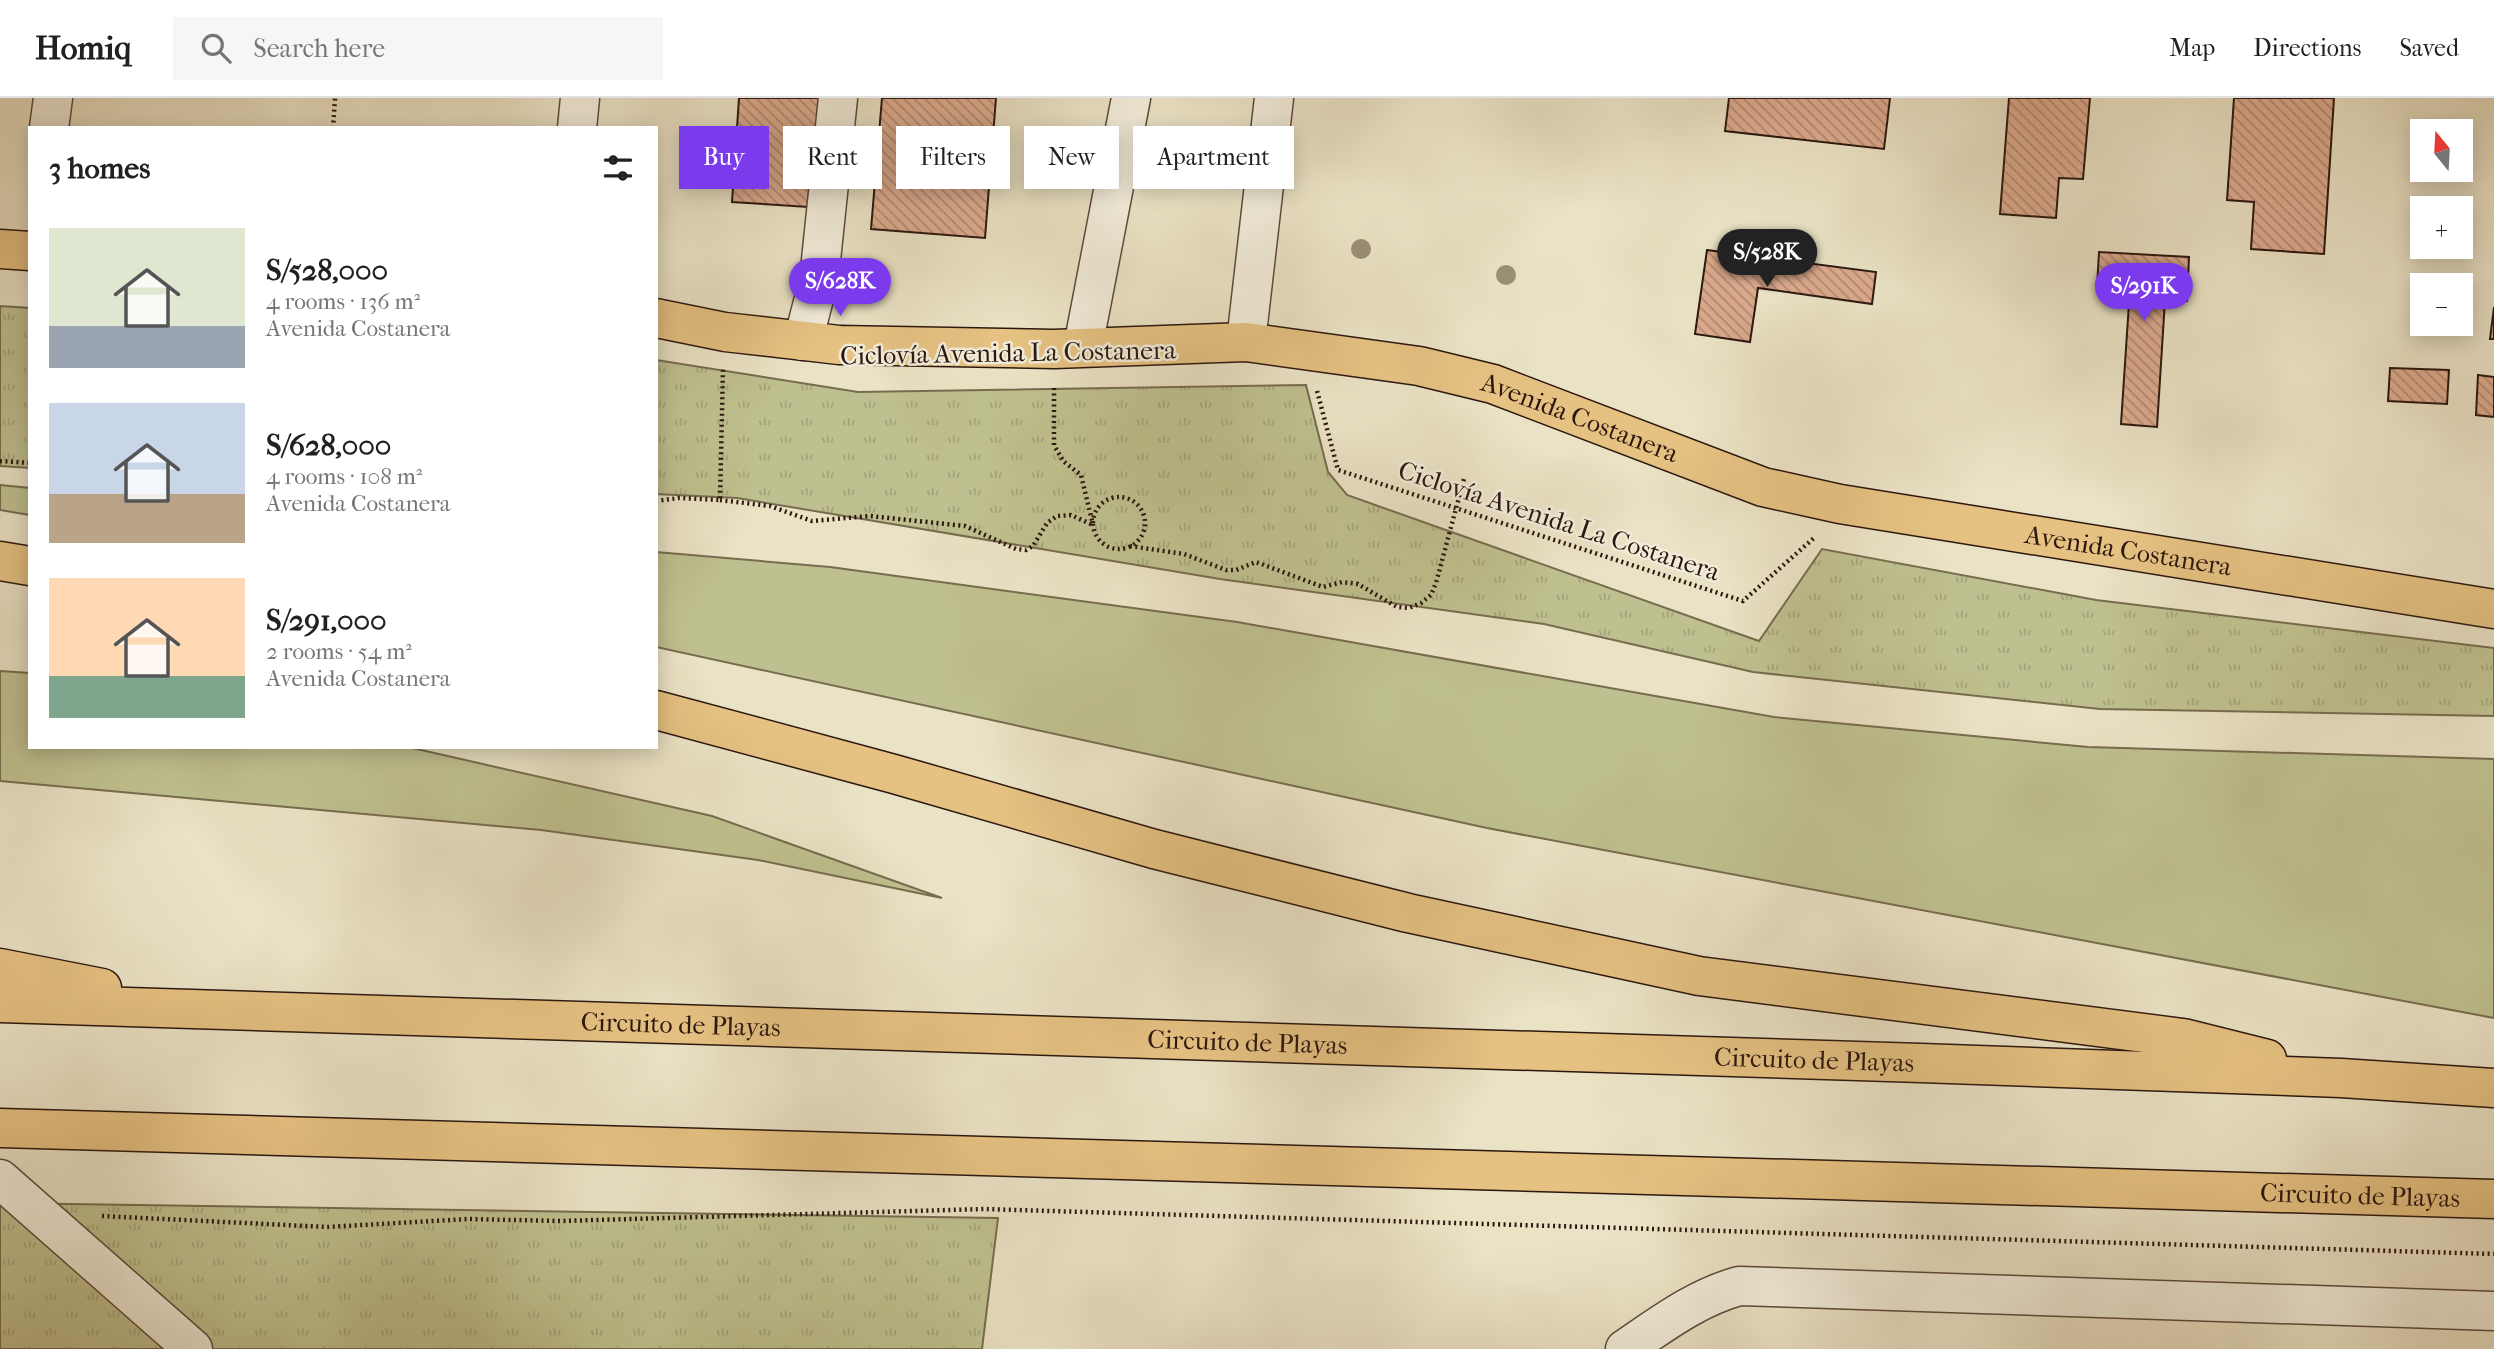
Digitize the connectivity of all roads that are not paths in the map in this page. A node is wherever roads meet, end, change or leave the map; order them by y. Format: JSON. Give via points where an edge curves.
{"nodes":[{"id":1,"x":53,"y":98,"type":"edge"},
{"id":2,"x":580,"y":98,"type":"edge"},
{"id":3,"x":838,"y":98,"type":"edge"},
{"id":4,"x":1131,"y":98,"type":"edge"},
{"id":5,"x":1274,"y":98,"type":"edge"},
{"id":6,"x":50,"y":126,"type":"edge"},
{"id":7,"x":577,"y":126,"type":"edge"},
{"id":8,"x":0,"y":249,"type":"edge"},
{"id":9,"x":28,"y":251,"type":"edge"},
{"id":10,"x":658,"y":318,"type":"edge"},
{"id":11,"x":803,"y":341,"type":"junction"},
{"id":12,"x":1247,"y":342,"type":"junction"},
{"id":13,"x":1069,"y":348,"type":"junction"},
{"id":14,"x":0,"y":561,"type":"edge"},
{"id":15,"x":28,"y":566,"type":"edge"},
{"id":16,"x":2494,"y":608,"type":"edge"},
{"id":17,"x":658,"y":711,"type":"edge"},
{"id":18,"x":0,"y":968,"type":"edge"},
{"id":19,"x":0,"y":1003,"type":"edge"},
{"id":20,"x":217,"y":1010,"type":"junction"},
{"id":21,"x":2341,"y":1078,"type":"junction"},
{"id":22,"x":2494,"y":1088,"type":"edge"},
{"id":23,"x":0,"y":1128,"type":"edge"},
{"id":24,"x":0,"y":1179,"type":"edge"},
{"id":25,"x":2494,"y":1199,"type":"edge"},
{"id":26,"x":2494,"y":1311,"type":"edge"},
{"id":27,"x":192,"y":1349,"type":"edge"},
{"id":28,"x":1625,"y":1349,"type":"edge"}],
"edges":[{"from":1,"to":6,"type":"street"},
{"from":2,"to":7,"type":"street"},
{"from":3,"to":11,"type":"street","via":[[819,279]]},
{"from":4,"to":13,"type":"street"},
{"from":5,"to":12,"type":"street"},
{"from":8,"to":9,"type":"main road"},
{"from":10,"to":11,"type":"main road","name":"Avenida Costanera"},
{"from":11,"to":13,"type":"main road","name":"Avenida Costanera"},
{"from":12,"to":13,"type":"main road","name":"Avenida Costanera"},
{"from":12,"to":16,"type":"main road","name":"Avenida Costanera","via":[[1419,366],[1493,384],[1763,487],[1840,504]]},
{"from":14,"to":15,"type":"main road"},
{"from":17,"to":21,"type":"main road","via":[[1154,849],[1434,919],[1699,976],[2183,1038]]},
{"from":18,"to":20,"type":"main road"},
{"from":19,"to":20,"type":"main road","name":"Circuito de Playas"},
{"from":20,"to":21,"type":"main road","name":"Circuito de Playas"},
{"from":21,"to":22,"type":"main road","name":"Circuito de Playas"},
{"from":23,"to":25,"type":"main road","name":"Circuito de Playas"},
{"from":24,"to":27,"type":"street"},
{"from":26,"to":28,"type":"street","via":[[1739,1286],[1681,1311]]}]}
